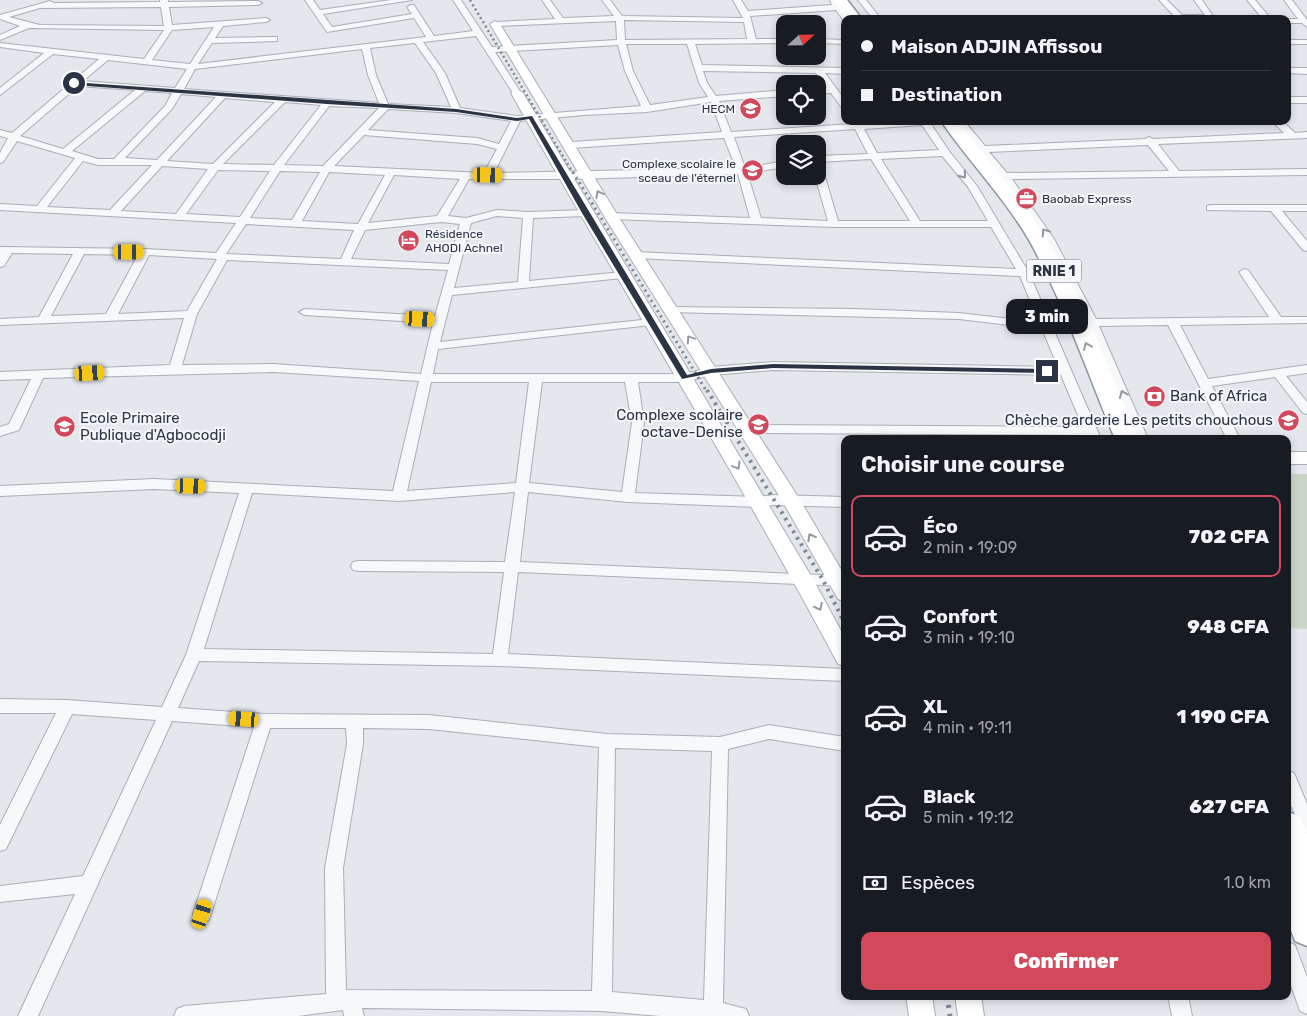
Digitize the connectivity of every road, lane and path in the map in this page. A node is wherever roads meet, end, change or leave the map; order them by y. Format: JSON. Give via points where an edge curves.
{"nodes":[{"id":1,"x":60,"y":0,"type":"edge"},
{"id":2,"x":309,"y":0,"type":"edge"},
{"id":3,"x":408,"y":0,"type":"edge"},
{"id":4,"x":457,"y":0,"type":"edge"},
{"id":5,"x":546,"y":0,"type":"edge"},
{"id":6,"x":606,"y":0,"type":"edge"},
{"id":7,"x":737,"y":0,"type":"edge"},
{"id":8,"x":832,"y":0,"type":"edge"},
{"id":9,"x":852,"y":0,"type":"edge"},
{"id":10,"x":862,"y":0,"type":"edge"},
{"id":11,"x":1163,"y":0,"type":"edge"},
{"id":12,"x":1198,"y":0,"type":"edge"},
{"id":13,"x":1251,"y":0,"type":"edge"},
{"id":14,"x":1288,"y":0,"type":"edge"},
{"id":15,"x":257,"y":1,"type":"edge"},
{"id":16,"x":164,"y":3,"type":"edge"},
{"id":17,"x":839,"y":4,"type":"edge"},
{"id":18,"x":41,"y":6,"type":"junction"},
{"id":19,"x":318,"y":12,"type":"junction"},
{"id":20,"x":851,"y":15,"type":"edge"},
{"id":21,"x":864,"y":15,"type":"edge"},
{"id":22,"x":873,"y":15,"type":"edge"},
{"id":23,"x":1179,"y":15,"type":"edge"},
{"id":24,"x":1208,"y":15,"type":"edge"},
{"id":25,"x":1263,"y":15,"type":"edge"},
{"id":26,"x":415,"y":16,"type":"junction"},
{"id":27,"x":1,"y":17,"type":"edge"},
{"id":28,"x":747,"y":17,"type":"junction"},
{"id":29,"x":620,"y":18,"type":"junction"},
{"id":30,"x":560,"y":20,"type":"junction"},
{"id":31,"x":1291,"y":21,"type":"edge"},
{"id":32,"x":1305,"y":23,"type":"edge"},
{"id":33,"x":220,"y":24,"type":"junction"},
{"id":34,"x":496,"y":24,"type":"joint"},
{"id":35,"x":27,"y":26,"type":"junction"},
{"id":36,"x":169,"y":28,"type":"junction"},
{"id":37,"x":270,"y":30,"type":"junction"},
{"id":38,"x":479,"y":33,"type":"junction"},
{"id":39,"x":0,"y":38,"type":"edge"},
{"id":40,"x":431,"y":38,"type":"junction"},
{"id":41,"x":417,"y":40,"type":"junction"},
{"id":42,"x":208,"y":41,"type":"junction"},
{"id":43,"x":690,"y":41,"type":"junction"},
{"id":44,"x":752,"y":41,"type":"junction"},
{"id":45,"x":776,"y":41,"type":"edge"},
{"id":46,"x":826,"y":41,"type":"edge"},
{"id":47,"x":621,"y":42,"type":"junction"},
{"id":48,"x":841,"y":42,"type":"edge"},
{"id":49,"x":1291,"y":42,"type":"edge"},
{"id":50,"x":1307,"y":42,"type":"edge"},
{"id":51,"x":0,"y":45,"type":"edge"},
{"id":52,"x":366,"y":47,"type":"junction"},
{"id":53,"x":511,"y":48,"type":"junction"},
{"id":54,"x":52,"y":50,"type":"junction"},
{"id":55,"x":491,"y":50,"type":"junction"},
{"id":56,"x":106,"y":57,"type":"junction"},
{"id":57,"x":281,"y":57,"type":"junction"},
{"id":58,"x":146,"y":60,"type":"junction"},
{"id":59,"x":192,"y":66,"type":"junction"},
{"id":60,"x":699,"y":68,"type":"junction"},
{"id":61,"x":841,"y":71,"type":"edge"},
{"id":62,"x":1291,"y":71,"type":"edge"},
{"id":63,"x":1307,"y":71,"type":"edge"},
{"id":64,"x":819,"y":72,"type":"junction"},
{"id":65,"x":74,"y":83,"type":"junction"},
{"id":66,"x":144,"y":88,"type":"junction"},
{"id":67,"x":1,"y":90,"type":"edge"},
{"id":68,"x":180,"y":90,"type":"junction"},
{"id":69,"x":835,"y":90,"type":"junction"},
{"id":70,"x":826,"y":91,"type":"edge"},
{"id":71,"x":517,"y":93,"type":"joint"},
{"id":72,"x":776,"y":94,"type":"edge"},
{"id":73,"x":223,"y":95,"type":"junction"},
{"id":74,"x":714,"y":99,"type":"junction"},
{"id":75,"x":282,"y":100,"type":"junction"},
{"id":76,"x":841,"y":100,"type":"edge"},
{"id":77,"x":1291,"y":100,"type":"edge"},
{"id":78,"x":1307,"y":100,"type":"edge"},
{"id":79,"x":327,"y":103,"type":"junction"},
{"id":80,"x":386,"y":107,"type":"junction"},
{"id":81,"x":647,"y":109,"type":"junction"},
{"id":82,"x":456,"y":110,"type":"junction"},
{"id":83,"x":552,"y":116,"type":"junction"},
{"id":84,"x":524,"y":118,"type":"junction"},
{"id":85,"x":841,"y":124,"type":"edge"},
{"id":86,"x":857,"y":125,"type":"edge"},
{"id":87,"x":931,"y":125,"type":"edge"},
{"id":88,"x":932,"y":125,"type":"edge"},
{"id":89,"x":952,"y":125,"type":"edge"},
{"id":90,"x":962,"y":125,"type":"edge"},
{"id":91,"x":1281,"y":125,"type":"edge"},
{"id":92,"x":362,"y":132,"type":"junction"},
{"id":93,"x":0,"y":133,"type":"edge"},
{"id":94,"x":726,"y":135,"type":"junction"},
{"id":95,"x":1292,"y":135,"type":"junction"},
{"id":96,"x":1307,"y":135,"type":"edge"},
{"id":97,"x":13,"y":137,"type":"junction"},
{"id":98,"x":1149,"y":140,"type":"junction"},
{"id":99,"x":570,"y":145,"type":"junction"},
{"id":100,"x":501,"y":147,"type":"junction"},
{"id":101,"x":982,"y":149,"type":"junction"},
{"id":102,"x":65,"y":152,"type":"junction"},
{"id":103,"x":945,"y":153,"type":"junction"},
{"id":104,"x":874,"y":156,"type":"junction"},
{"id":105,"x":81,"y":157,"type":"junction"},
{"id":106,"x":826,"y":159,"type":"edge"},
{"id":107,"x":0,"y":160,"type":"edge"},
{"id":108,"x":116,"y":162,"type":"junction"},
{"id":109,"x":157,"y":164,"type":"junction"},
{"id":110,"x":776,"y":165,"type":"edge"},
{"id":111,"x":215,"y":167,"type":"junction"},
{"id":112,"x":276,"y":169,"type":"junction"},
{"id":113,"x":326,"y":169,"type":"junction"},
{"id":114,"x":742,"y":171,"type":"junction"},
{"id":115,"x":391,"y":172,"type":"junction"},
{"id":116,"x":1307,"y":172,"type":"edge"},
{"id":117,"x":1177,"y":174,"type":"junction"},
{"id":118,"x":488,"y":175,"type":"junction"},
{"id":119,"x":466,"y":176,"type":"junction"},
{"id":120,"x":564,"y":176,"type":"junction"},
{"id":121,"x":588,"y":176,"type":"junction"},
{"id":122,"x":1005,"y":176,"type":"junction"},
{"id":123,"x":822,"y":185,"type":"edge"},
{"id":124,"x":0,"y":207,"type":"edge"},
{"id":125,"x":1211,"y":208,"type":"dead end"},
{"id":126,"x":1307,"y":208,"type":"edge"},
{"id":127,"x":40,"y":209,"type":"junction"},
{"id":128,"x":1275,"y":209,"type":"junction"},
{"id":129,"x":114,"y":212,"type":"junction"},
{"id":130,"x":585,"y":213,"type":"junction"},
{"id":131,"x":180,"y":215,"type":"junction"},
{"id":132,"x":528,"y":215,"type":"junction"},
{"id":133,"x":611,"y":216,"type":"junction"},
{"id":134,"x":441,"y":219,"type":"junction"},
{"id":135,"x":756,"y":220,"type":"junction"},
{"id":136,"x":241,"y":221,"type":"junction"},
{"id":137,"x":466,"y":221,"type":"junction"},
{"id":138,"x":295,"y":224,"type":"junction"},
{"id":139,"x":834,"y":224,"type":"junction"},
{"id":140,"x":917,"y":224,"type":"junction"},
{"id":141,"x":995,"y":224,"type":"junction"},
{"id":142,"x":361,"y":227,"type":"junction"},
{"id":143,"x":1307,"y":248,"type":"edge"},
{"id":144,"x":5,"y":250,"type":"edge"},
{"id":145,"x":80,"y":252,"type":"junction"},
{"id":146,"x":145,"y":252,"type":"junction"},
{"id":147,"x":635,"y":255,"type":"junction"},
{"id":148,"x":222,"y":257,"type":"junction"},
{"id":149,"x":0,"y":264,"type":"edge"},
{"id":150,"x":344,"y":264,"type":"junction"},
{"id":151,"x":453,"y":267,"type":"junction"},
{"id":152,"x":1244,"y":272,"type":"dead end"},
{"id":153,"x":1024,"y":274,"type":"junction"},
{"id":154,"x":623,"y":275,"type":"junction"},
{"id":155,"x":523,"y":284,"type":"junction"},
{"id":156,"x":447,"y":292,"type":"junction"},
{"id":157,"x":670,"y":310,"type":"junction"},
{"id":158,"x":305,"y":312,"type":"dead end"},
{"id":159,"x":191,"y":314,"type":"junction"},
{"id":160,"x":111,"y":316,"type":"junction"},
{"id":161,"x":43,"y":320,"type":"junction"},
{"id":162,"x":440,"y":320,"type":"junction"},
{"id":163,"x":1277,"y":320,"type":"junction"},
{"id":164,"x":1307,"y":320,"type":"edge"},
{"id":165,"x":0,"y":322,"type":"edge"},
{"id":166,"x":651,"y":322,"type":"junction"},
{"id":167,"x":1172,"y":322,"type":"junction"},
{"id":168,"x":1094,"y":323,"type":"junction"},
{"id":169,"x":1048,"y":326,"type":"junction"},
{"id":170,"x":433,"y":346,"type":"junction"},
{"id":171,"x":1307,"y":368,"type":"edge"},
{"id":172,"x":176,"y":369,"type":"junction"},
{"id":173,"x":711,"y":371,"type":"junction"},
{"id":174,"x":1067,"y":371,"type":"junction"},
{"id":175,"x":1278,"y":374,"type":"junction"},
{"id":176,"x":0,"y":376,"type":"edge"},
{"id":177,"x":38,"y":376,"type":"junction"},
{"id":178,"x":426,"y":378,"type":"junction"},
{"id":179,"x":536,"y":378,"type":"junction"},
{"id":180,"x":631,"y":378,"type":"junction"},
{"id":181,"x":685,"y":378,"type":"junction"},
{"id":182,"x":1206,"y":383,"type":"junction"},
{"id":183,"x":1307,"y":410,"type":"edge"},
{"id":184,"x":745,"y":429,"type":"junction"},
{"id":185,"x":0,"y":432,"type":"edge"},
{"id":186,"x":1094,"y":435,"type":"edge"},
{"id":187,"x":1109,"y":435,"type":"edge"},
{"id":188,"x":1125,"y":435,"type":"edge"},
{"id":189,"x":1140,"y":435,"type":"edge"},
{"id":190,"x":1232,"y":435,"type":"edge"},
{"id":191,"x":1291,"y":458,"type":"edge"},
{"id":192,"x":1307,"y":458,"type":"edge"},
{"id":193,"x":524,"y":487,"type":"junction"},
{"id":194,"x":247,"y":488,"type":"junction"},
{"id":195,"x":0,"y":491,"type":"edge"},
{"id":196,"x":399,"y":496,"type":"junction"},
{"id":197,"x":628,"y":497,"type":"junction"},
{"id":198,"x":791,"y":500,"type":"junction"},
{"id":199,"x":758,"y":502,"type":"junction"},
{"id":200,"x":841,"y":502,"type":"edge"},
{"id":201,"x":358,"y":566,"type":"dead end"},
{"id":202,"x":514,"y":567,"type":"junction"},
{"id":203,"x":805,"y":579,"type":"junction"},
{"id":204,"x":841,"y":584,"type":"edge"},
{"id":205,"x":841,"y":586,"type":"edge"},
{"id":206,"x":841,"y":650,"type":"edge"},
{"id":207,"x":194,"y":655,"type":"junction"},
{"id":208,"x":500,"y":660,"type":"junction"},
{"id":209,"x":841,"y":675,"type":"edge"},
{"id":210,"x":0,"y":706,"type":"edge"},
{"id":211,"x":67,"y":707,"type":"junction"},
{"id":212,"x":167,"y":714,"type":"junction"},
{"id":213,"x":354,"y":720,"type":"junction"},
{"id":214,"x":264,"y":721,"type":"junction"},
{"id":215,"x":607,"y":741,"type":"junction"},
{"id":216,"x":841,"y":743,"type":"edge"},
{"id":217,"x":720,"y":744,"type":"junction"},
{"id":218,"x":1291,"y":785,"type":"edge"},
{"id":219,"x":1307,"y":825,"type":"edge"},
{"id":220,"x":1291,"y":833,"type":"edge"},
{"id":221,"x":0,"y":843,"type":"edge"},
{"id":222,"x":1307,"y":873,"type":"edge"},
{"id":223,"x":89,"y":884,"type":"junction"},
{"id":224,"x":1291,"y":888,"type":"edge"},
{"id":225,"x":0,"y":894,"type":"edge"},
{"id":226,"x":202,"y":914,"type":"dead end"},
{"id":227,"x":1307,"y":930,"type":"edge"},
{"id":228,"x":1293,"y":980,"type":"edge"},
{"id":229,"x":920,"y":1000,"type":"edge"},
{"id":230,"x":969,"y":1000,"type":"edge"},
{"id":231,"x":1179,"y":1000,"type":"edge"},
{"id":232,"x":602,"y":1001,"type":"junction"},
{"id":233,"x":1307,"y":1004,"type":"edge"},
{"id":234,"x":347,"y":1006,"type":"edge"},
{"id":235,"x":713,"y":1014,"type":"edge"},
{"id":236,"x":28,"y":1016,"type":"edge"},
{"id":237,"x":184,"y":1016,"type":"edge"},
{"id":238,"x":739,"y":1016,"type":"edge"},
{"id":239,"x":922,"y":1016,"type":"edge"},
{"id":240,"x":971,"y":1016,"type":"edge"},
{"id":241,"x":1182,"y":1016,"type":"edge"}],
"edges":[{"from":1,"to":18,"type":"street"},
{"from":2,"to":19,"type":"street"},
{"from":3,"to":19,"type":"street"},
{"from":3,"to":26,"type":"street"},
{"from":4,"to":38,"type":"street"},
{"from":5,"to":30,"type":"street"},
{"from":6,"to":29,"type":"street"},
{"from":7,"to":28,"type":"street"},
{"from":8,"to":17,"type":"street"},
{"from":9,"to":21,"type":"highway"},
{"from":10,"to":22,"type":"street"},
{"from":11,"to":23,"type":"street"},
{"from":12,"to":24,"type":"street"},
{"from":13,"to":25,"type":"street"},
{"from":14,"to":32,"type":"street"},
{"from":15,"to":16,"type":"street"},
{"from":15,"to":37,"type":"street"},
{"from":16,"to":18,"type":"street"},
{"from":16,"to":36,"type":"street"},
{"from":17,"to":20,"type":"highway"},
{"from":17,"to":28,"type":"street"},
{"from":18,"to":27,"type":"street"},
{"from":19,"to":26,"type":"street","via":[[328,30]]},
{"from":26,"to":40,"type":"street"},
{"from":27,"to":35,"type":"street"},
{"from":28,"to":29,"type":"street"},
{"from":28,"to":44,"type":"street"},
{"from":29,"to":30,"type":"street"},
{"from":29,"to":47,"type":"street"},
{"from":30,"to":34,"type":"street"},
{"from":31,"to":32,"type":"street"},
{"from":33,"to":36,"type":"street"},
{"from":33,"to":37,"type":"street"},
{"from":33,"to":42,"type":"street"},
{"from":34,"to":53,"type":"main road"},
{"from":35,"to":36,"type":"street"},
{"from":35,"to":39,"type":"street"},
{"from":36,"to":58,"type":"street"},
{"from":37,"to":42,"type":"street"},
{"from":37,"to":57,"type":"street"},
{"from":38,"to":40,"type":"street"},
{"from":38,"to":55,"type":"street"},
{"from":40,"to":41,"type":"street"},
{"from":41,"to":52,"type":"street"},
{"from":41,"to":82,"type":"street","via":[[446,80]]},
{"from":42,"to":59,"type":"street"},
{"from":43,"to":44,"type":"street"},
{"from":43,"to":47,"type":"street"},
{"from":43,"to":60,"type":"street"},
{"from":44,"to":45,"type":"street"},
{"from":46,"to":48,"type":"street"},
{"from":47,"to":53,"type":"street"},
{"from":47,"to":81,"type":"street","via":[[629,71]]},
{"from":49,"to":50,"type":"street"},
{"from":51,"to":54,"type":"street"},
{"from":52,"to":57,"type":"street"},
{"from":52,"to":80,"type":"street","via":[[372,75]]},
{"from":53,"to":55,"type":"street"},
{"from":53,"to":83,"type":"main road"},
{"from":54,"to":56,"type":"street"},
{"from":54,"to":67,"type":"street"},
{"from":55,"to":71,"type":"street"},
{"from":56,"to":58,"type":"street"},
{"from":56,"to":65,"type":"street"},
{"from":57,"to":59,"type":"street"},
{"from":58,"to":59,"type":"street"},
{"from":59,"to":68,"type":"street"},
{"from":60,"to":64,"type":"street"},
{"from":60,"to":74,"type":"street","via":[[703,83]]},
{"from":61,"to":64,"type":"street"},
{"from":62,"to":63,"type":"street"},
{"from":64,"to":69,"type":"street"},
{"from":65,"to":66,"type":"street"},
{"from":65,"to":97,"type":"street"},
{"from":66,"to":68,"type":"street"},
{"from":66,"to":102,"type":"street"},
{"from":68,"to":73,"type":"street"},
{"from":68,"to":108,"type":"street","via":[[169,107]]},
{"from":69,"to":70,"type":"street"},
{"from":69,"to":76,"type":"street"},
{"from":71,"to":84,"type":"main road"},
{"from":72,"to":74,"type":"street"},
{"from":73,"to":75,"type":"street"},
{"from":73,"to":109,"type":"street"},
{"from":74,"to":81,"type":"street"},
{"from":74,"to":94,"type":"street"},
{"from":75,"to":79,"type":"street"},
{"from":75,"to":111,"type":"street"},
{"from":77,"to":78,"type":"street"},
{"from":79,"to":80,"type":"street"},
{"from":79,"to":112,"type":"street"},
{"from":80,"to":82,"type":"street"},
{"from":80,"to":92,"type":"street"},
{"from":81,"to":83,"type":"street"},
{"from":82,"to":84,"type":"street"},
{"from":83,"to":84,"type":"street"},
{"from":83,"to":99,"type":"main road"},
{"from":84,"to":100,"type":"street"},
{"from":84,"to":120,"type":"main road"},
{"from":85,"to":94,"type":"street"},
{"from":86,"to":104,"type":"street"},
{"from":87,"to":103,"type":"street"},
{"from":88,"to":187,"type":"highway","number":"RNIE 1","via":[[988,188],[1023,242]]},
{"from":188,"to":89,"type":"highway","number":"RNIE 1","one_way":true,"via":[[1068,299],[1039,242]]},
{"from":90,"to":101,"type":"street"},
{"from":91,"to":95,"type":"street"},
{"from":92,"to":100,"type":"street","via":[[478,141]]},
{"from":92,"to":113,"type":"street"},
{"from":93,"to":97,"type":"street"},
{"from":94,"to":99,"type":"street"},
{"from":94,"to":114,"type":"street"},
{"from":95,"to":96,"type":"street"},
{"from":95,"to":98,"type":"street"},
{"from":97,"to":102,"type":"street"},
{"from":97,"to":107,"type":"street"},
{"from":98,"to":101,"type":"street"},
{"from":98,"to":117,"type":"street"},
{"from":99,"to":121,"type":"main road"},
{"from":100,"to":118,"type":"street"},
{"from":101,"to":122,"type":"street"},
{"from":102,"to":105,"type":"street"},
{"from":103,"to":104,"type":"street"},
{"from":103,"to":141,"type":"street","one_way":true,"via":[[972,186]]},
{"from":104,"to":106,"type":"street"},
{"from":104,"to":140,"type":"street"},
{"from":105,"to":108,"type":"street","via":[[98,162]]},
{"from":105,"to":127,"type":"street"},
{"from":108,"to":109,"type":"street"},
{"from":109,"to":111,"type":"street"},
{"from":109,"to":129,"type":"street"},
{"from":110,"to":114,"type":"street"},
{"from":111,"to":112,"type":"street"},
{"from":111,"to":131,"type":"street"},
{"from":112,"to":113,"type":"street"},
{"from":112,"to":136,"type":"street"},
{"from":113,"to":115,"type":"street"},
{"from":113,"to":138,"type":"street"},
{"from":114,"to":121,"type":"street"},
{"from":114,"to":135,"type":"street"},
{"from":115,"to":119,"type":"street"},
{"from":115,"to":142,"type":"street"},
{"from":116,"to":117,"type":"street"},
{"from":117,"to":122,"type":"street"},
{"from":118,"to":119,"type":"street"},
{"from":118,"to":120,"type":"street"},
{"from":119,"to":134,"type":"street"},
{"from":120,"to":121,"type":"street"},
{"from":120,"to":130,"type":"main road"},
{"from":133,"to":121,"type":"main road","one_way":true},
{"from":168,"to":122,"type":"street","one_way":true,"via":[[1049,238]]},
{"from":123,"to":139,"type":"street"},
{"from":124,"to":127,"type":"street"},
{"from":125,"to":128,"type":"street"},
{"from":126,"to":128,"type":"street"},
{"from":127,"to":129,"type":"street"},
{"from":128,"to":143,"type":"street"},
{"from":129,"to":131,"type":"street"},
{"from":130,"to":132,"type":"street"},
{"from":130,"to":154,"type":"main road"},
{"from":131,"to":136,"type":"street"},
{"from":132,"to":137,"type":"street","via":[[497,213]]},
{"from":132,"to":155,"type":"street"},
{"from":133,"to":135,"type":"street"},
{"from":133,"to":147,"type":"main road"},
{"from":134,"to":137,"type":"street"},
{"from":134,"to":142,"type":"street"},
{"from":135,"to":139,"type":"street"},
{"from":136,"to":138,"type":"street"},
{"from":136,"to":148,"type":"street"},
{"from":137,"to":151,"type":"street"},
{"from":138,"to":142,"type":"street"},
{"from":139,"to":140,"type":"street"},
{"from":140,"to":141,"type":"street"},
{"from":141,"to":153,"type":"street"},
{"from":142,"to":150,"type":"street"},
{"from":144,"to":145,"type":"street"},
{"from":144,"to":149,"type":"street"},
{"from":145,"to":146,"type":"street"},
{"from":145,"to":161,"type":"street"},
{"from":146,"to":148,"type":"street"},
{"from":146,"to":160,"type":"street"},
{"from":147,"to":153,"type":"street"},
{"from":147,"to":157,"type":"main road"},
{"from":148,"to":150,"type":"street"},
{"from":148,"to":159,"type":"street"},
{"from":150,"to":151,"type":"street"},
{"from":151,"to":156,"type":"street"},
{"from":152,"to":163,"type":"street"},
{"from":153,"to":169,"type":"street"},
{"from":154,"to":155,"type":"street"},
{"from":154,"to":166,"type":"main road"},
{"from":155,"to":156,"type":"street"},
{"from":156,"to":162,"type":"street"},
{"from":157,"to":169,"type":"street","via":[[959,316]]},
{"from":173,"to":157,"type":"main road","one_way":true},
{"from":158,"to":162,"type":"street"},
{"from":159,"to":160,"type":"street"},
{"from":159,"to":172,"type":"street"},
{"from":160,"to":161,"type":"street"},
{"from":161,"to":165,"type":"street"},
{"from":162,"to":170,"type":"street"},
{"from":163,"to":164,"type":"street"},
{"from":163,"to":167,"type":"street"},
{"from":166,"to":170,"type":"street"},
{"from":166,"to":181,"type":"main road"},
{"from":167,"to":168,"type":"street"},
{"from":167,"to":182,"type":"street"},
{"from":189,"to":168,"type":"street","one_way":true},
{"from":169,"to":174,"type":"street"},
{"from":170,"to":178,"type":"street"},
{"from":171,"to":175,"type":"street"},
{"from":172,"to":177,"type":"street"},
{"from":172,"to":178,"type":"street","via":[[273,368]]},
{"from":173,"to":174,"type":"street","via":[[795,366]]},
{"from":173,"to":181,"type":"street"},
{"from":173,"to":184,"type":"main road"},
{"from":174,"to":186,"type":"street"},
{"from":175,"to":182,"type":"street"},
{"from":175,"to":183,"type":"street"},
{"from":176,"to":177,"type":"street"},
{"from":177,"to":185,"type":"street","via":[[14,427]]},
{"from":178,"to":179,"type":"street"},
{"from":178,"to":196,"type":"street"},
{"from":179,"to":180,"type":"street"},
{"from":179,"to":193,"type":"street"},
{"from":180,"to":181,"type":"street"},
{"from":180,"to":197,"type":"street","via":[[638,423]]},
{"from":181,"to":199,"type":"main road","one_way":true},
{"from":182,"to":190,"type":"street"},
{"from":184,"to":186,"type":"street"},
{"from":184,"to":198,"type":"main road"},
{"from":191,"to":192,"type":"main road"},
{"from":193,"to":196,"type":"street"},
{"from":193,"to":197,"type":"street"},
{"from":193,"to":202,"type":"street"},
{"from":194,"to":195,"type":"street","via":[[154,484]]},
{"from":194,"to":196,"type":"street"},
{"from":194,"to":207,"type":"street"},
{"from":197,"to":199,"type":"street"},
{"from":198,"to":199,"type":"street"},
{"from":198,"to":200,"type":"street"},
{"from":204,"to":198,"type":"main road","one_way":true},
{"from":199,"to":203,"type":"main road"},
{"from":201,"to":202,"type":"street"},
{"from":202,"to":203,"type":"street"},
{"from":202,"to":208,"type":"street"},
{"from":203,"to":205,"type":"street"},
{"from":203,"to":206,"type":"main road","one_way":true},
{"from":207,"to":208,"type":"street"},
{"from":207,"to":212,"type":"street"},
{"from":208,"to":209,"type":"street"},
{"from":210,"to":211,"type":"street"},
{"from":211,"to":212,"type":"street"},
{"from":211,"to":221,"type":"street"},
{"from":212,"to":214,"type":"street"},
{"from":212,"to":223,"type":"street"},
{"from":213,"to":214,"type":"street"},
{"from":213,"to":215,"type":"street","via":[[430,722]]},
{"from":213,"to":234,"type":"street","via":[[355,744],[334,868]]},
{"from":214,"to":226,"type":"street"},
{"from":215,"to":217,"type":"street"},
{"from":215,"to":232,"type":"street"},
{"from":216,"to":217,"type":"street","via":[[769,732]]},
{"from":217,"to":235,"type":"street"},
{"from":218,"to":219,"type":"street"},
{"from":220,"to":222,"type":"highway"},
{"from":223,"to":225,"type":"street"},
{"from":223,"to":236,"type":"street"},
{"from":224,"to":227,"type":"highway"},
{"from":228,"to":233,"type":"street"},
{"from":229,"to":239,"type":"main road"},
{"from":230,"to":240,"type":"main road"},
{"from":231,"to":241,"type":"street"},
{"from":232,"to":234,"type":"street"},
{"from":232,"to":235,"type":"street"},
{"from":234,"to":237,"type":"street"},
{"from":235,"to":238,"type":"street"}]}
